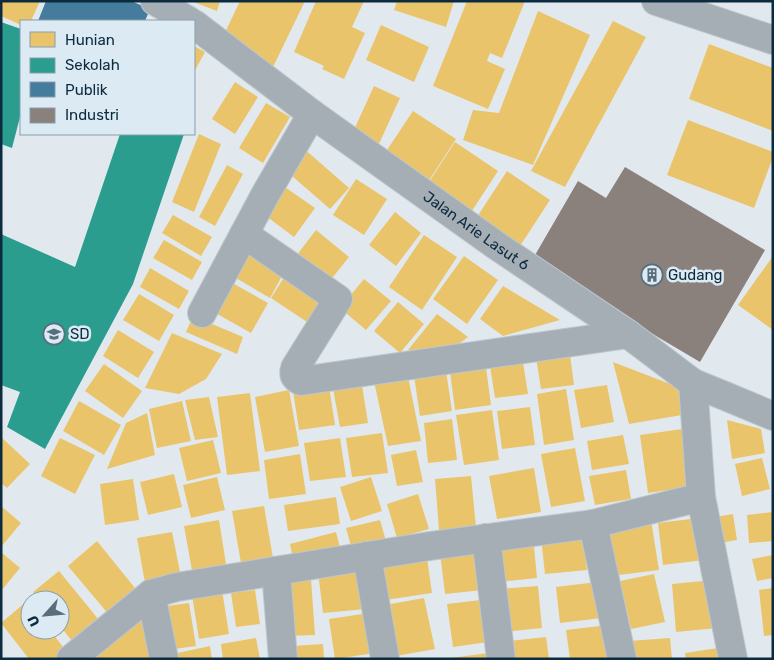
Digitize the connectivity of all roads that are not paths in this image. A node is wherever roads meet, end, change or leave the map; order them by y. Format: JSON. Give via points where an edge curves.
{"nodes":[{"id":1,"x":155,"y":1,"type":"edge"},
{"id":2,"x":656,"y":1,"type":"edge"},
{"id":3,"x":696,"y":8,"type":"edge"},
{"id":4,"x":187,"y":20,"type":"edge"},
{"id":5,"x":195,"y":25,"type":"edge"},
{"id":6,"x":773,"y":40,"type":"edge"},
{"id":7,"x":312,"y":114,"type":"junction"},
{"id":8,"x":244,"y":234,"type":"junction"},
{"id":9,"x":202,"y":313,"type":"dead end"},
{"id":10,"x":628,"y":334,"type":"junction"},
{"id":11,"x":693,"y":383,"type":"junction"},
{"id":12,"x":773,"y":416,"type":"edge"},
{"id":13,"x":702,"y":497,"type":"junction"},
{"id":14,"x":593,"y":524,"type":"junction"},
{"id":15,"x":486,"y":538,"type":"junction"},
{"id":16,"x":366,"y":556,"type":"junction"},
{"id":17,"x":276,"y":571,"type":"junction"},
{"id":18,"x":152,"y":594,"type":"junction"},
{"id":19,"x":71,"y":659,"type":"edge"},
{"id":20,"x":164,"y":659,"type":"edge"},
{"id":21,"x":283,"y":659,"type":"edge"},
{"id":22,"x":385,"y":659,"type":"edge"},
{"id":23,"x":501,"y":659,"type":"edge"},
{"id":24,"x":622,"y":659,"type":"edge"},
{"id":25,"x":734,"y":659,"type":"edge"}],
"edges":[{"from":1,"to":4,"type":"street"},
{"from":2,"to":3,"type":"street"},
{"from":3,"to":6,"type":"street"},
{"from":5,"to":7,"type":"street","name":"Jalan Arie Lasut 6"},
{"from":7,"to":8,"type":"street"},
{"from":7,"to":10,"type":"street","name":"Jalan Arie Lasut 6","via":[[497,246]]},
{"from":8,"to":9,"type":"street"},
{"from":8,"to":10,"type":"street","via":[[338,299],[295,368],[294,376],[302,381]]},
{"from":10,"to":11,"type":"street","name":"Jalan Arie Lasut 6"},
{"from":11,"to":12,"type":"street","name":"Jalan Arie Lasut 6"},
{"from":11,"to":13,"type":"street"},
{"from":13,"to":14,"type":"street"},
{"from":13,"to":25,"type":"street"},
{"from":14,"to":15,"type":"street"},
{"from":14,"to":24,"type":"street"},
{"from":15,"to":16,"type":"street"},
{"from":15,"to":23,"type":"street"},
{"from":16,"to":17,"type":"street"},
{"from":16,"to":22,"type":"street"},
{"from":17,"to":18,"type":"street"},
{"from":17,"to":21,"type":"street"},
{"from":18,"to":19,"type":"street"},
{"from":18,"to":20,"type":"street"}]}
